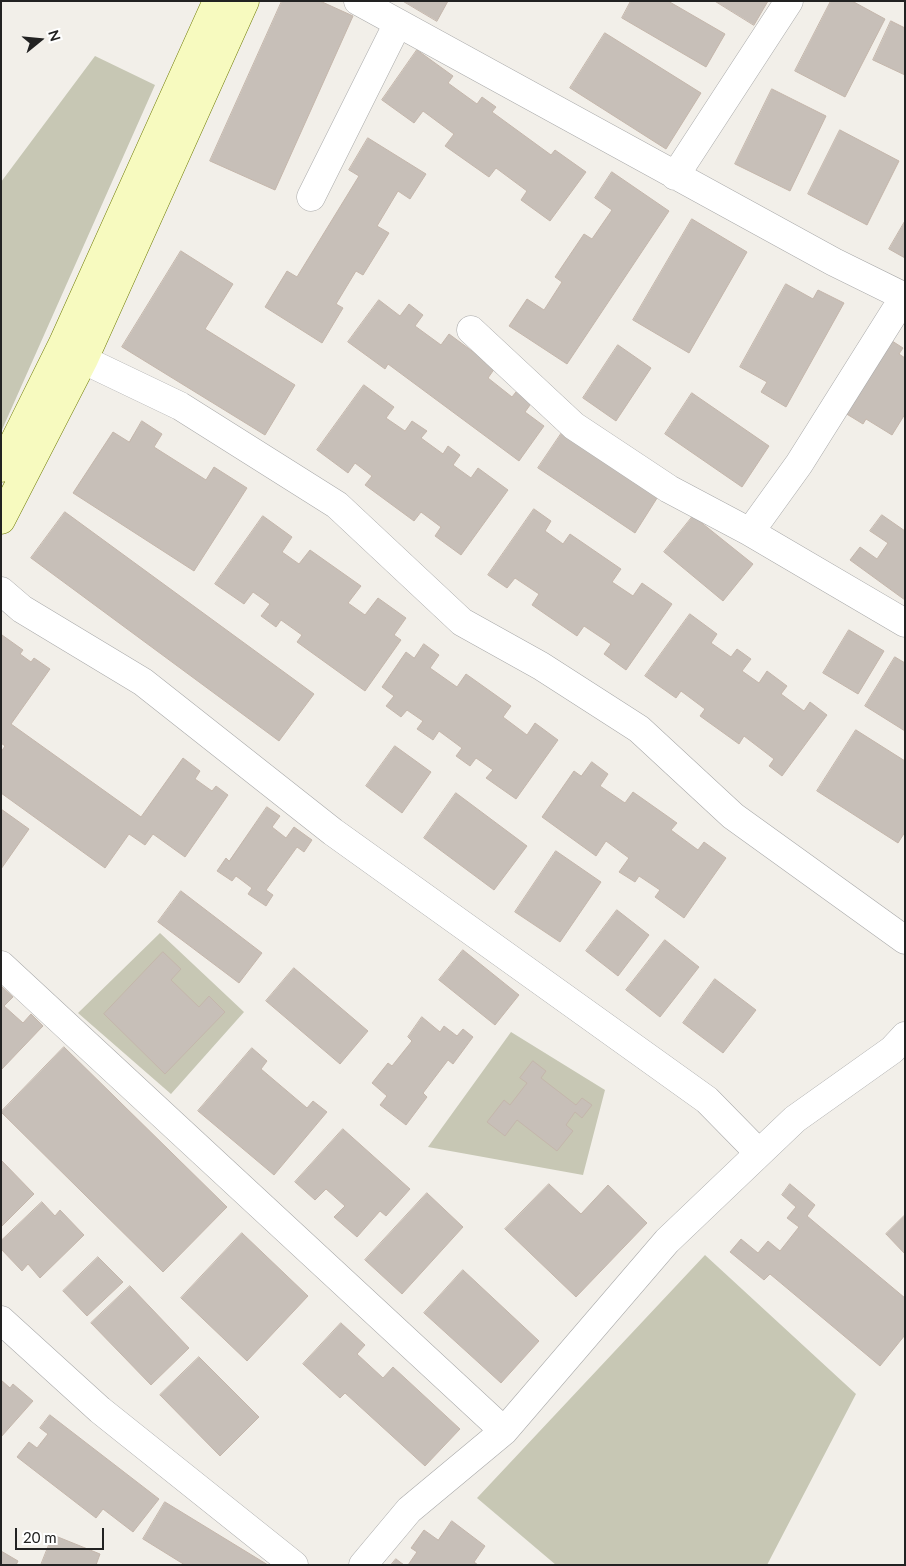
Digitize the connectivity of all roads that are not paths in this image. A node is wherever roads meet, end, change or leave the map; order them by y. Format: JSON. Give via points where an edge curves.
{"nodes":[{"id":1,"x":217,"y":1,"type":"edge"},
{"id":2,"x":245,"y":1,"type":"edge"},
{"id":3,"x":358,"y":1,"type":"edge"},
{"id":4,"x":789,"y":1,"type":"edge"},
{"id":5,"x":398,"y":23,"type":"junction"},
{"id":6,"x":674,"y":176,"type":"junction"},
{"id":7,"x":311,"y":197,"type":"dead end"},
{"id":8,"x":904,"y":297,"type":"edge"},
{"id":9,"x":471,"y":330,"type":"dead end"},
{"id":10,"x":73,"y":354,"type":"junction"},
{"id":11,"x":1,"y":468,"type":"edge"},
{"id":12,"x":1,"y":520,"type":"edge"},
{"id":13,"x":750,"y":532,"type":"junction"},
{"id":14,"x":1,"y":591,"type":"edge"},
{"id":15,"x":905,"y":623,"type":"edge"},
{"id":16,"x":905,"y":940,"type":"edge"},
{"id":17,"x":1,"y":965,"type":"edge"},
{"id":18,"x":905,"y":1036,"type":"edge"},
{"id":19,"x":759,"y":1153,"type":"junction"},
{"id":20,"x":1,"y":1320,"type":"edge"},
{"id":21,"x":504,"y":1431,"type":"junction"},
{"id":22,"x":294,"y":1565,"type":"edge"},
{"id":23,"x":362,"y":1565,"type":"edge"}],
"edges":[{"from":1,"to":10,"type":"street"},
{"from":2,"to":10,"type":"street"},
{"from":3,"to":5,"type":"street"},
{"from":4,"to":6,"type":"street"},
{"from":5,"to":6,"type":"street"},
{"from":5,"to":7,"type":"street"},
{"from":6,"to":8,"type":"street"},
{"from":8,"to":13,"type":"street","via":[[799,464]]},
{"from":9,"to":13,"type":"street","via":[[574,426],[669,489]]},
{"from":10,"to":11,"type":"street"},
{"from":10,"to":12,"type":"street"},
{"from":10,"to":16,"type":"street","via":[[180,406],[337,505],[462,622],[541,666],[639,730],[733,816]]},
{"from":13,"to":15,"type":"street"},
{"from":14,"to":19,"type":"street","via":[[22,609],[143,682],[333,832],[707,1100]]},
{"from":17,"to":21,"type":"street"},
{"from":18,"to":19,"type":"street","via":[[892,1050],[795,1119]]},
{"from":19,"to":21,"type":"street","via":[[667,1241]]},
{"from":20,"to":22,"type":"street","via":[[100,1410]]},
{"from":21,"to":23,"type":"street","via":[[409,1510]]}]}
